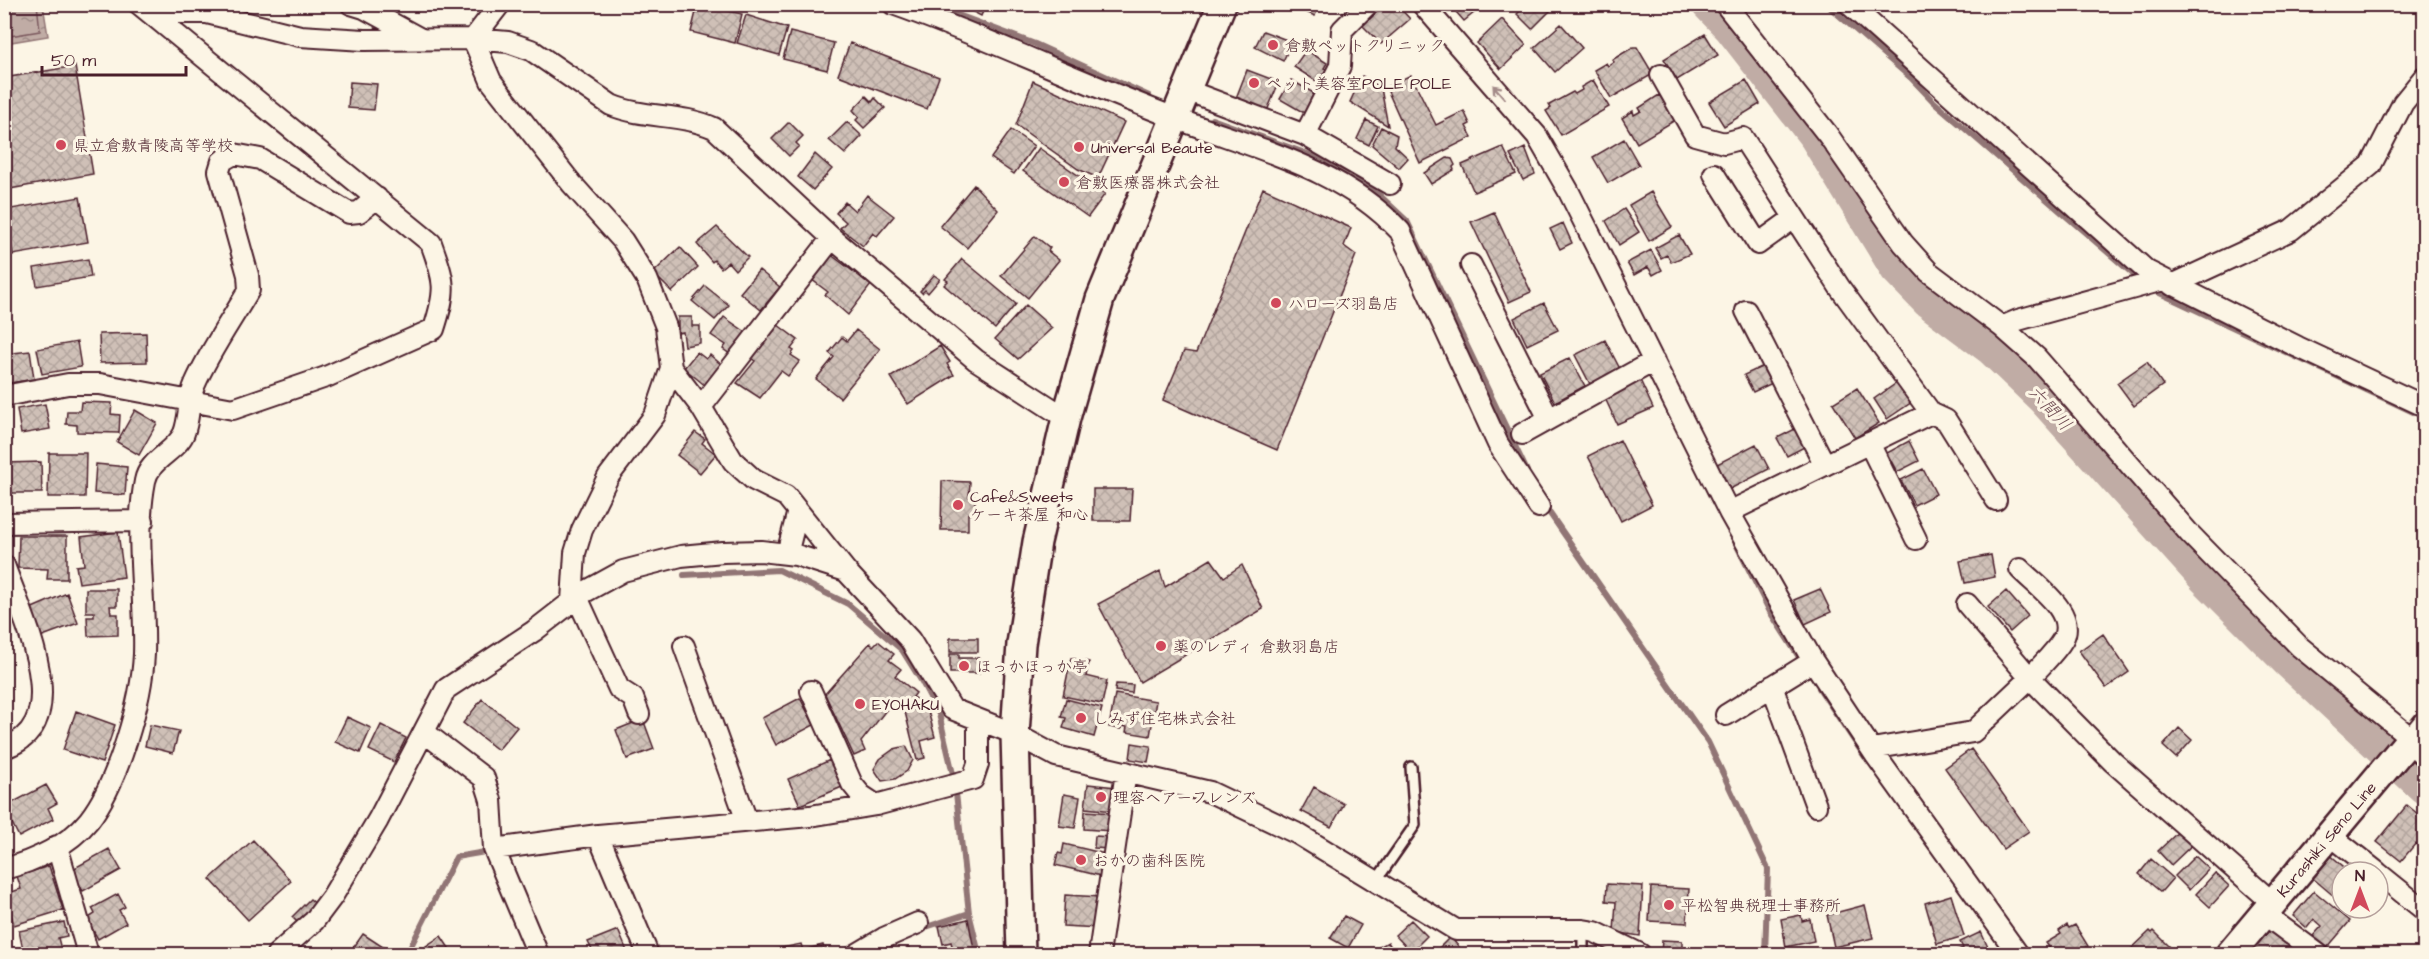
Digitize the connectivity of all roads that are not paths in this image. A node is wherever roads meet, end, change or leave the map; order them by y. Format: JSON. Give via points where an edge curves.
{"nodes":[{"id":1,"x":351,"y":4,"type":"edge"},
{"id":2,"x":500,"y":4,"type":"edge"},
{"id":3,"x":893,"y":4,"type":"edge"},
{"id":4,"x":1222,"y":4,"type":"edge"},
{"id":5,"x":1368,"y":4,"type":"edge"},
{"id":6,"x":1422,"y":4,"type":"edge"},
{"id":7,"x":1725,"y":4,"type":"edge"},
{"id":8,"x":1849,"y":4,"type":"edge"},
{"id":9,"x":145,"y":9,"type":"edge"},
{"id":10,"x":483,"y":14,"type":"edge"},
{"id":11,"x":422,"y":39,"type":"junction"},
{"id":12,"x":473,"y":39,"type":"junction"},
{"id":13,"x":1660,"y":75,"type":"dead end"},
{"id":14,"x":2424,"y":77,"type":"edge"},
{"id":15,"x":1186,"y":90,"type":"junction"},
{"id":16,"x":1174,"y":118,"type":"junction"},
{"id":17,"x":1305,"y":135,"type":"junction"},
{"id":18,"x":1714,"y":174,"type":"dead end"},
{"id":19,"x":1390,"y":184,"type":"dead end"},
{"id":20,"x":376,"y":198,"type":"junction"},
{"id":21,"x":1794,"y":218,"type":"junction"},
{"id":22,"x":832,"y":238,"type":"junction"},
{"id":23,"x":1471,"y":265,"type":"dead end"},
{"id":24,"x":2168,"y":282,"type":"junction"},
{"id":25,"x":1746,"y":312,"type":"dead end"},
{"id":26,"x":2002,"y":327,"type":"junction"},
{"id":27,"x":1648,"y":364,"type":"junction"},
{"id":28,"x":671,"y":368,"type":"junction"},
{"id":29,"x":4,"y":396,"type":"edge"},
{"id":30,"x":190,"y":402,"type":"junction"},
{"id":31,"x":2424,"y":406,"type":"edge"},
{"id":32,"x":701,"y":407,"type":"junction"},
{"id":33,"x":1931,"y":413,"type":"junction"},
{"id":34,"x":1066,"y":418,"type":"junction"},
{"id":35,"x":1549,"y":419,"type":"junction"},
{"id":36,"x":1522,"y":434,"type":"dead end"},
{"id":37,"x":1869,"y":443,"type":"junction"},
{"id":38,"x":1825,"y":465,"type":"junction"},
{"id":39,"x":1996,"y":500,"type":"dead end"},
{"id":40,"x":1539,"y":507,"type":"dead end"},
{"id":41,"x":798,"y":511,"type":"junction"},
{"id":42,"x":1729,"y":512,"type":"junction"},
{"id":43,"x":143,"y":521,"type":"junction"},
{"id":44,"x":4,"y":524,"type":"edge"},
{"id":45,"x":1916,"y":539,"type":"dead end"},
{"id":46,"x":787,"y":554,"type":"junction"},
{"id":47,"x":4,"y":566,"type":"edge"},
{"id":48,"x":2020,"y":569,"type":"dead end"},
{"id":49,"x":846,"y":571,"type":"junction"},
{"id":50,"x":575,"y":599,"type":"junction"},
{"id":51,"x":1966,"y":604,"type":"dead end"},
{"id":52,"x":684,"y":646,"type":"dead end"},
{"id":53,"x":1807,"y":665,"type":"junction"},
{"id":54,"x":2030,"y":678,"type":"junction"},
{"id":55,"x":1772,"y":686,"type":"junction"},
{"id":56,"x":811,"y":691,"type":"dead end"},
{"id":57,"x":639,"y":714,"type":"dead end"},
{"id":58,"x":1726,"y":715,"type":"dead end"},
{"id":59,"x":978,"y":721,"type":"junction"},
{"id":60,"x":424,"y":732,"type":"junction"},
{"id":61,"x":1015,"y":734,"type":"junction"},
{"id":62,"x":2416,"y":739,"type":"edge"},
{"id":63,"x":4,"y":748,"type":"edge"},
{"id":64,"x":1872,"y":749,"type":"junction"},
{"id":65,"x":1411,"y":767,"type":"dead end"},
{"id":66,"x":1126,"y":772,"type":"junction"},
{"id":67,"x":876,"y":805,"type":"junction"},
{"id":68,"x":1816,"y":806,"type":"dead end"},
{"id":69,"x":747,"y":821,"type":"junction"},
{"id":70,"x":598,"y":834,"type":"junction"},
{"id":71,"x":2331,"y":834,"type":"junction"},
{"id":72,"x":57,"y":846,"type":"junction"},
{"id":73,"x":494,"y":849,"type":"junction"},
{"id":74,"x":2363,"y":860,"type":"edge"},
{"id":75,"x":4,"y":869,"type":"edge"},
{"id":76,"x":1376,"y":881,"type":"junction"},
{"id":77,"x":2390,"y":882,"type":"edge"},
{"id":78,"x":2269,"y":909,"type":"junction"},
{"id":79,"x":2424,"y":910,"type":"edge"},
{"id":80,"x":918,"y":923,"type":"dead end"},
{"id":81,"x":1583,"y":930,"type":"junction"},
{"id":82,"x":88,"y":954,"type":"edge"},
{"id":83,"x":278,"y":954,"type":"edge"},
{"id":84,"x":538,"y":954,"type":"edge"},
{"id":85,"x":648,"y":954,"type":"edge"},
{"id":86,"x":857,"y":954,"type":"edge"},
{"id":87,"x":1021,"y":954,"type":"edge"},
{"id":88,"x":1099,"y":954,"type":"edge"},
{"id":89,"x":1583,"y":954,"type":"edge"},
{"id":90,"x":1640,"y":954,"type":"edge"},
{"id":91,"x":2018,"y":954,"type":"edge"},
{"id":92,"x":2230,"y":954,"type":"edge"},
{"id":93,"x":2318,"y":954,"type":"edge"}],
"edges":[{"from":1,"to":11,"type":"street"},
{"from":2,"to":10,"type":"street"},
{"from":3,"to":16,"type":"street"},
{"from":4,"to":15,"type":"street"},
{"from":5,"to":17,"type":"street","via":[[1342,30],[1340,66]]},
{"from":27,"to":6,"type":"street","one_way":true,"via":[[1537,136]]},
{"from":7,"to":26,"type":"street","via":[[1828,135],[1903,243],[1929,272]]},
{"from":8,"to":24,"type":"street","via":[[2147,271]]},
{"from":9,"to":11,"type":"street","via":[[207,13],[300,36]]},
{"from":9,"to":20,"type":"street"},
{"from":10,"to":12,"type":"street"},
{"from":11,"to":12,"type":"street"},
{"from":12,"to":22,"type":"street","via":[[508,42],[531,50],[625,111],[694,119],[714,128]]},
{"from":12,"to":28,"type":"street","via":[[491,81],[572,184],[623,241],[647,279],[666,327]]},
{"from":13,"to":21,"type":"street","via":[[1695,135],[1724,143],[1743,138]]},
{"from":14,"to":24,"type":"street","via":[[2403,103],[2371,165],[2291,230]]},
{"from":15,"to":16,"type":"street"},
{"from":15,"to":17,"type":"street"},
{"from":16,"to":34,"type":"street","via":[[1100,299]]},
{"from":16,"to":40,"type":"street","via":[[1302,164],[1342,184],[1393,223],[1498,444]]},
{"from":17,"to":19,"type":"street"},
{"from":18,"to":21,"type":"street","via":[[1758,244]]},
{"from":20,"to":30,"type":"street","via":[[430,243],[443,277],[444,298],[434,329],[326,377],[232,409]]},
{"from":20,"to":30,"type":"street","via":[[358,212],[348,213],[260,159],[234,154],[222,161],[219,171],[249,290],[194,385]]},
{"from":21,"to":33,"type":"street"},
{"from":22,"to":32,"type":"street"},
{"from":22,"to":34,"type":"street","via":[[976,360]]},
{"from":23,"to":35,"type":"street"},
{"from":24,"to":26,"type":"street"},
{"from":24,"to":31,"type":"street"},
{"from":25,"to":38,"type":"street"},
{"from":26,"to":62,"type":"street","via":[[2037,358],[2189,533],[2300,647]]},
{"from":27,"to":35,"type":"street"},
{"from":27,"to":42,"type":"street"},
{"from":28,"to":32,"type":"street"},
{"from":28,"to":50,"type":"street","via":[[655,415],[608,477],[582,530],[575,553]]},
{"from":29,"to":30,"type":"street","via":[[68,384],[100,384]]},
{"from":30,"to":43,"type":"street","via":[[183,435],[155,462],[145,480]]},
{"from":32,"to":41,"type":"street","via":[[733,461],[754,480],[786,496]]},
{"from":33,"to":37,"type":"street"},
{"from":33,"to":39,"type":"street","via":[[1946,420]]},
{"from":34,"to":61,"type":"street","via":[[1037,542],[1021,644]]},
{"from":35,"to":36,"type":"street"},
{"from":37,"to":38,"type":"street"},
{"from":37,"to":45,"type":"street"},
{"from":38,"to":42,"type":"street"},
{"from":41,"to":46,"type":"street"},
{"from":41,"to":49,"type":"street"},
{"from":42,"to":53,"type":"street"},
{"from":43,"to":44,"type":"street"},
{"from":43,"to":72,"type":"street","via":[[144,654],[138,702],[104,798],[88,821]]},
{"from":46,"to":49,"type":"street"},
{"from":46,"to":50,"type":"street","via":[[723,552],[681,556],[623,571]]},
{"from":47,"to":63,"type":"street","via":[[39,666],[42,692],[38,722],[16,744]]},
{"from":48,"to":54,"type":"street","via":[[2065,614],[2067,627],[2063,639]]},
{"from":49,"to":59,"type":"street","via":[[910,640],[952,709]]},
{"from":50,"to":57,"type":"street","via":[[619,689],[633,698]]},
{"from":50,"to":60,"type":"street","via":[[534,631],[446,688]]},
{"from":51,"to":54,"type":"street"},
{"from":52,"to":69,"type":"street"},
{"from":53,"to":55,"type":"street"},
{"from":53,"to":64,"type":"street"},
{"from":54,"to":64,"type":"street","via":[[1973,732]]},
{"from":54,"to":78,"type":"street"},
{"from":55,"to":58,"type":"street"},
{"from":55,"to":68,"type":"street"},
{"from":56,"to":67,"type":"street","via":[[852,784]]},
{"from":59,"to":61,"type":"street"},
{"from":59,"to":67,"type":"street","via":[[978,764],[973,778]]},
{"from":60,"to":73,"type":"street","via":[[484,778],[491,800]]},
{"from":60,"to":83,"type":"street","via":[[332,897],[314,921]]},
{"from":61,"to":66,"type":"street","via":[[1056,756]]},
{"from":61,"to":87,"type":"street"},
{"from":62,"to":71,"type":"street","name":"Kurashiki Seno Line","via":[[2388,765]]},
{"from":64,"to":91,"type":"street"},
{"from":65,"to":76,"type":"lane","via":[[1415,825]]},
{"from":66,"to":76,"type":"street","via":[[1210,792],[1298,834]]},
{"from":66,"to":88,"type":"street"},
{"from":67,"to":69,"type":"street"},
{"from":69,"to":70,"type":"street"},
{"from":70,"to":73,"type":"street"},
{"from":70,"to":85,"type":"street"},
{"from":71,"to":74,"type":"street"},
{"from":71,"to":78,"type":"street","name":"Kurashiki Seno Line"},
{"from":72,"to":75,"type":"street","via":[[32,861]]},
{"from":72,"to":82,"type":"street"},
{"from":73,"to":84,"type":"street"},
{"from":76,"to":81,"type":"street","via":[[1456,930]]},
{"from":77,"to":79,"type":"street"},
{"from":78,"to":92,"type":"street","name":"Kurashiki Seno Line"},
{"from":78,"to":93,"type":"street"},
{"from":80,"to":86,"type":"street"},
{"from":81,"to":89,"type":"lane"},
{"from":81,"to":90,"type":"street"}]}
